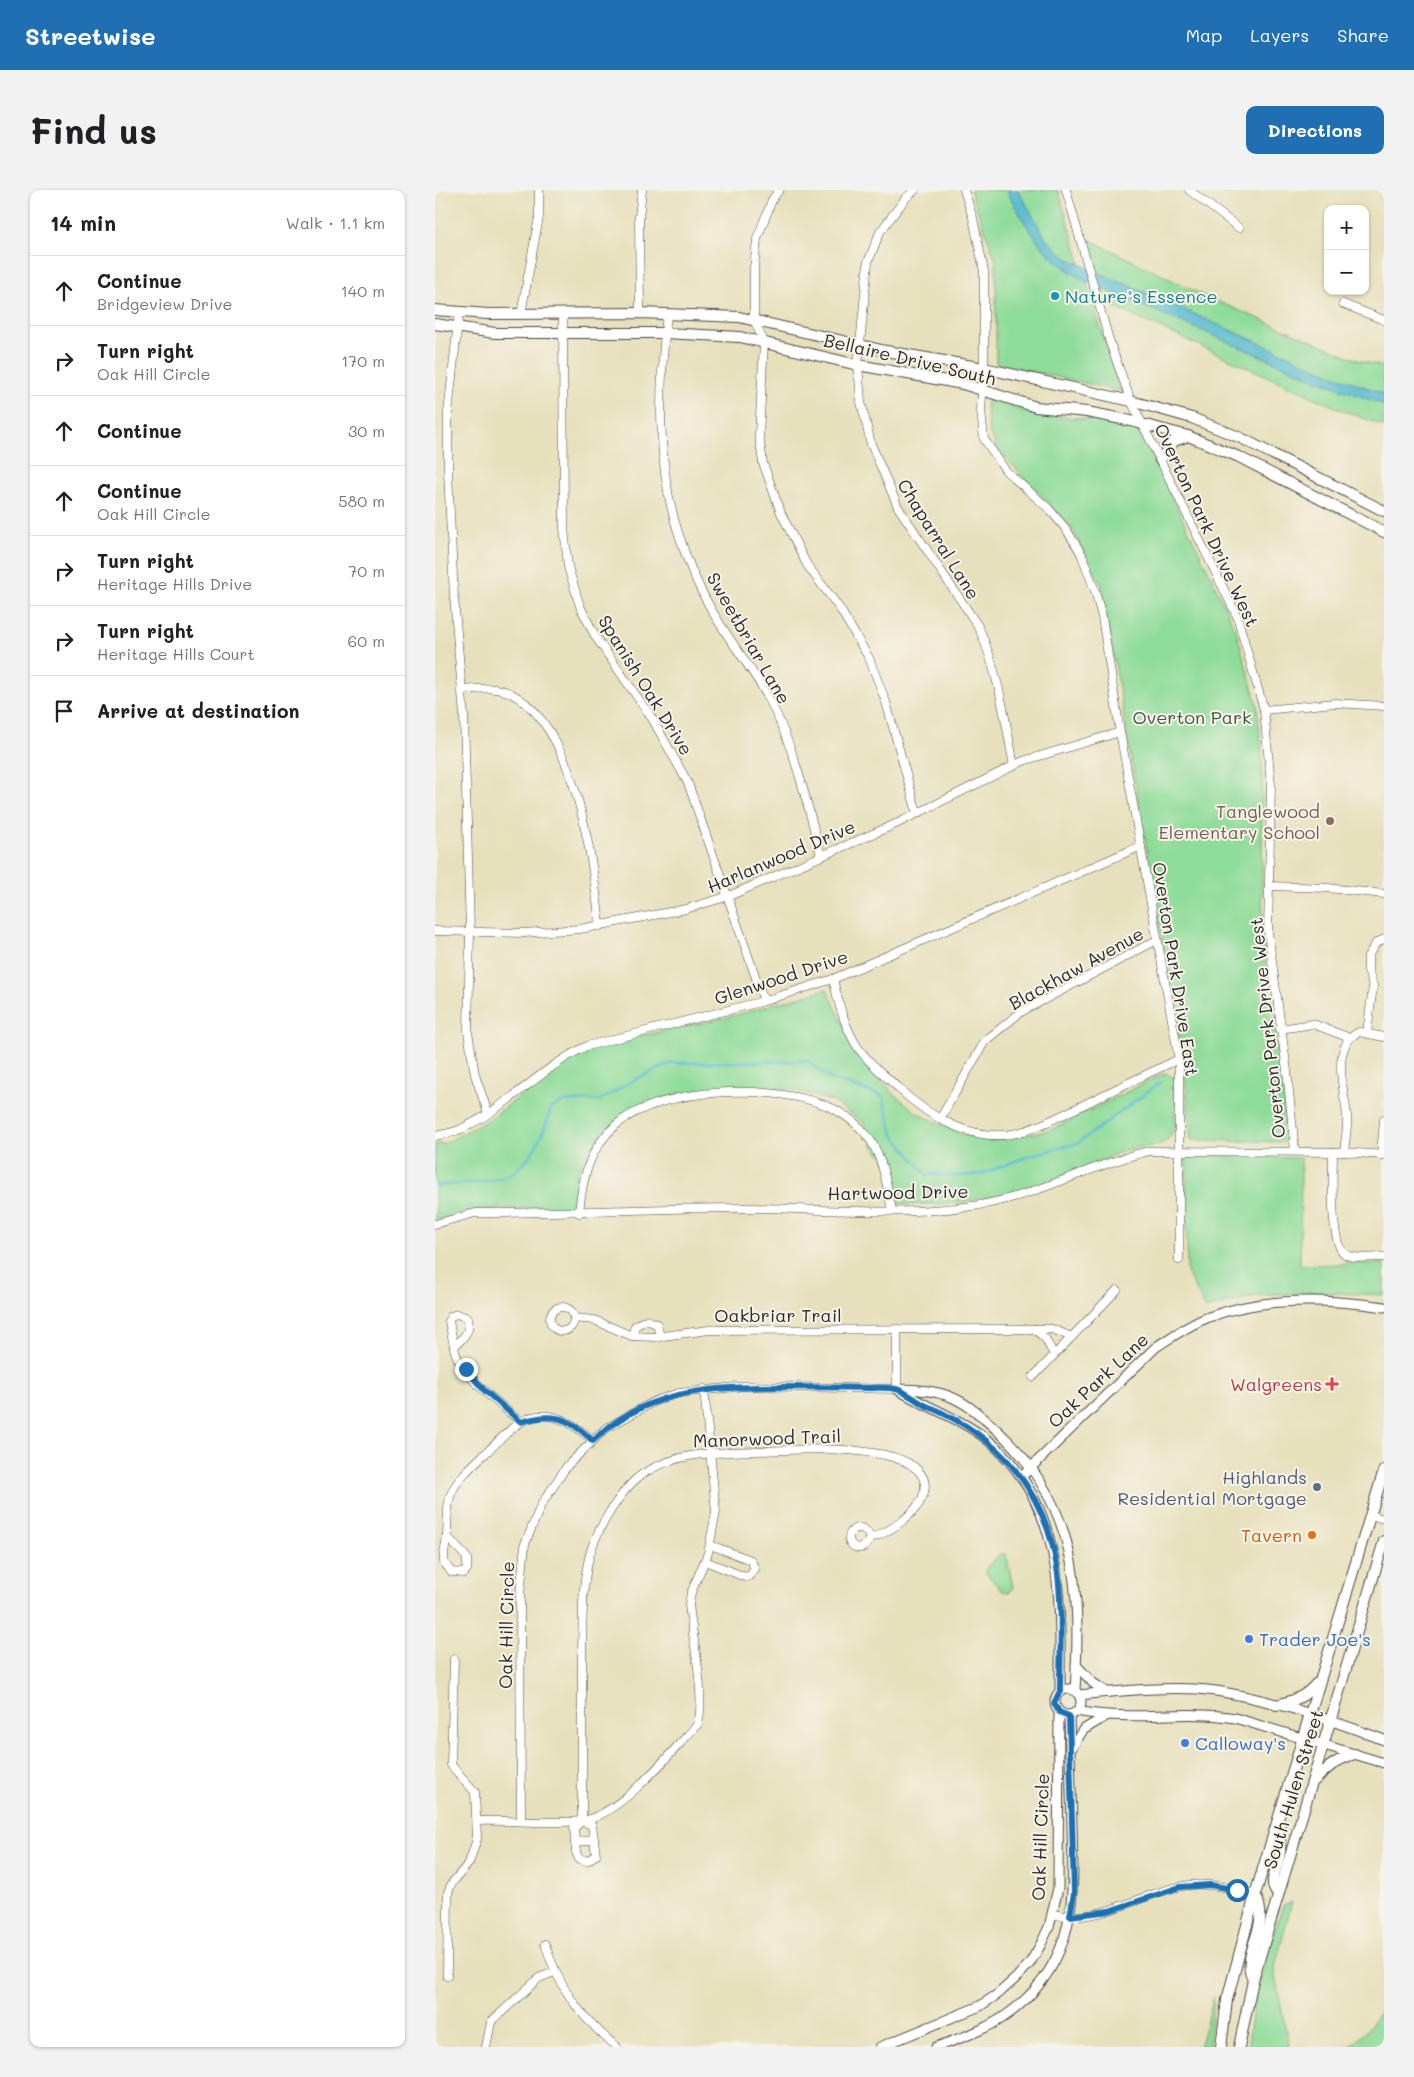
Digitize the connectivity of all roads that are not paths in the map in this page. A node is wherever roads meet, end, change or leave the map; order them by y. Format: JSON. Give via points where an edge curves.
{"nodes":[{"id":1,"x":539,"y":190,"type":"edge"},
{"id":2,"x":643,"y":190,"type":"edge"},
{"id":3,"x":779,"y":190,"type":"edge"},
{"id":4,"x":915,"y":190,"type":"edge"},
{"id":5,"x":964,"y":190,"type":"edge"},
{"id":6,"x":1066,"y":190,"type":"edge"},
{"id":7,"x":1189,"y":190,"type":"edge"},
{"id":8,"x":1239,"y":228,"type":"dead end"},
{"id":9,"x":1343,"y":304,"type":"dead end"},
{"id":10,"x":435,"y":310,"type":"edge"},
{"id":11,"x":459,"y":313,"type":"junction"},
{"id":12,"x":639,"y":313,"type":"junction"},
{"id":13,"x":521,"y":314,"type":"junction"},
{"id":14,"x":563,"y":314,"type":"junction"},
{"id":15,"x":667,"y":314,"type":"junction"},
{"id":16,"x":754,"y":320,"type":"junction"},
{"id":17,"x":1384,"y":320,"type":"edge"},
{"id":18,"x":435,"y":324,"type":"edge"},
{"id":19,"x":457,"y":329,"type":"junction"},
{"id":20,"x":563,"y":333,"type":"junction"},
{"id":21,"x":665,"y":333,"type":"junction"},
{"id":22,"x":764,"y":342,"type":"junction"},
{"id":23,"x":860,"y":345,"type":"junction"},
{"id":24,"x":858,"y":365,"type":"junction"},
{"id":25,"x":984,"y":368,"type":"junction"},
{"id":26,"x":983,"y":389,"type":"junction"},
{"id":27,"x":1131,"y":401,"type":"junction"},
{"id":28,"x":1142,"y":423,"type":"junction"},
{"id":29,"x":1188,"y":436,"type":"junction"},
{"id":30,"x":1160,"y":460,"type":"junction"},
{"id":31,"x":1285,"y":460,"type":"junction"},
{"id":32,"x":1276,"y":475,"type":"junction"},
{"id":33,"x":1384,"y":511,"type":"edge"},
{"id":34,"x":1384,"y":532,"type":"edge"},
{"id":35,"x":461,"y":690,"type":"junction"},
{"id":36,"x":1384,"y":706,"type":"edge"},
{"id":37,"x":1264,"y":710,"type":"junction"},
{"id":38,"x":1120,"y":732,"type":"junction"},
{"id":39,"x":1014,"y":766,"type":"junction"},
{"id":40,"x":917,"y":813,"type":"junction"},
{"id":41,"x":1141,"y":846,"type":"junction"},
{"id":42,"x":821,"y":856,"type":"junction"},
{"id":43,"x":1269,"y":886,"type":"junction"},
{"id":44,"x":1384,"y":894,"type":"edge"},
{"id":45,"x":729,"y":896,"type":"junction"},
{"id":46,"x":600,"y":926,"type":"junction"},
{"id":47,"x":435,"y":931,"type":"edge"},
{"id":48,"x":470,"y":931,"type":"junction"},
{"id":49,"x":1157,"y":940,"type":"junction"},
{"id":50,"x":1384,"y":940,"type":"edge"},
{"id":51,"x":833,"y":978,"type":"junction"},
{"id":52,"x":764,"y":1001,"type":"junction"},
{"id":53,"x":1280,"y":1029,"type":"junction"},
{"id":54,"x":1367,"y":1033,"type":"junction"},
{"id":55,"x":1384,"y":1037,"type":"edge"},
{"id":56,"x":1350,"y":1038,"type":"junction"},
{"id":57,"x":1179,"y":1059,"type":"junction"},
{"id":58,"x":488,"y":1113,"type":"junction"},
{"id":59,"x":940,"y":1118,"type":"junction"},
{"id":60,"x":1384,"y":1120,"type":"edge"},
{"id":61,"x":435,"y":1136,"type":"edge"},
{"id":62,"x":1179,"y":1149,"type":"junction"},
{"id":63,"x":1295,"y":1151,"type":"junction"},
{"id":64,"x":1333,"y":1152,"type":"junction"},
{"id":65,"x":1344,"y":1152,"type":"junction"},
{"id":66,"x":1383,"y":1155,"type":"edge"},
{"id":67,"x":892,"y":1210,"type":"junction"},
{"id":68,"x":579,"y":1213,"type":"junction"},
{"id":69,"x":435,"y":1224,"type":"edge"},
{"id":70,"x":1384,"y":1257,"type":"edge"},
{"id":71,"x":1179,"y":1260,"type":"dead end"},
{"id":72,"x":1117,"y":1290,"type":"dead end"},
{"id":73,"x":1384,"y":1307,"type":"edge"},
{"id":74,"x":574,"y":1318,"type":"dead end"},
{"id":75,"x":897,"y":1329,"type":"junction"},
{"id":76,"x":1034,"y":1329,"type":"junction"},
{"id":77,"x":632,"y":1336,"type":"junction"},
{"id":78,"x":659,"y":1337,"type":"junction"},
{"id":79,"x":1072,"y":1337,"type":"junction"},
{"id":80,"x":454,"y":1347,"type":"dead end"},
{"id":81,"x":1054,"y":1355,"type":"junction"},
{"id":82,"x":1033,"y":1377,"type":"dead end"},
{"id":83,"x":704,"y":1389,"type":"junction"},
{"id":84,"x":897,"y":1389,"type":"junction"},
{"id":85,"x":521,"y":1422,"type":"junction"},
{"id":86,"x":593,"y":1441,"type":"junction"},
{"id":87,"x":711,"y":1453,"type":"junction"},
{"id":88,"x":1032,"y":1467,"type":"junction"},
{"id":89,"x":1384,"y":1470,"type":"edge"},
{"id":90,"x":1021,"y":1477,"type":"junction"},
{"id":91,"x":1370,"y":1515,"type":"junction"},
{"id":92,"x":1384,"y":1519,"type":"edge"},
{"id":93,"x":447,"y":1536,"type":"junction"},
{"id":94,"x":869,"y":1538,"type":"dead end"},
{"id":95,"x":1384,"y":1541,"type":"edge"},
{"id":96,"x":710,"y":1545,"type":"junction"},
{"id":97,"x":705,"y":1561,"type":"junction"},
{"id":98,"x":454,"y":1659,"type":"dead end"},
{"id":99,"x":1076,"y":1665,"type":"junction"},
{"id":100,"x":1320,"y":1679,"type":"junction"},
{"id":101,"x":1060,"y":1691,"type":"junction"},
{"id":102,"x":1107,"y":1692,"type":"junction"},
{"id":103,"x":1077,"y":1693,"type":"junction"},
{"id":104,"x":1276,"y":1705,"type":"junction"},
{"id":105,"x":1059,"y":1712,"type":"junction"},
{"id":106,"x":1310,"y":1713,"type":"junction"},
{"id":107,"x":1073,"y":1714,"type":"junction"},
{"id":108,"x":1106,"y":1716,"type":"junction"},
{"id":109,"x":1331,"y":1720,"type":"junction"},
{"id":110,"x":1303,"y":1737,"type":"junction"},
{"id":111,"x":1384,"y":1740,"type":"edge"},
{"id":112,"x":1324,"y":1744,"type":"junction"},
{"id":113,"x":1071,"y":1750,"type":"junction"},
{"id":114,"x":1355,"y":1754,"type":"junction"},
{"id":115,"x":1366,"y":1758,"type":"junction"},
{"id":116,"x":1384,"y":1759,"type":"edge"},
{"id":117,"x":1384,"y":1764,"type":"edge"},
{"id":118,"x":1313,"y":1782,"type":"junction"},
{"id":119,"x":1282,"y":1806,"type":"junction"},
{"id":120,"x":477,"y":1820,"type":"junction"},
{"id":121,"x":521,"y":1820,"type":"junction"},
{"id":122,"x":582,"y":1821,"type":"junction"},
{"id":123,"x":594,"y":1839,"type":"junction"},
{"id":124,"x":575,"y":1843,"type":"junction"},
{"id":125,"x":1255,"y":1895,"type":"junction"},
{"id":126,"x":1279,"y":1896,"type":"junction"},
{"id":127,"x":1052,"y":1914,"type":"junction"},
{"id":128,"x":1070,"y":1916,"type":"junction"},
{"id":129,"x":545,"y":1944,"type":"dead end"},
{"id":130,"x":554,"y":1972,"type":"junction"},
{"id":131,"x":447,"y":1976,"type":"dead end"},
{"id":132,"x":1253,"y":1980,"type":"junction"},
{"id":133,"x":486,"y":2047,"type":"edge"},
{"id":134,"x":617,"y":2047,"type":"edge"},
{"id":135,"x":880,"y":2047,"type":"edge"},
{"id":136,"x":935,"y":2047,"type":"edge"},
{"id":137,"x":1221,"y":2047,"type":"edge"},
{"id":138,"x":1239,"y":2047,"type":"edge"}],
"edges":[{"from":1,"to":13,"type":"street","via":[[539,217]]},
{"from":2,"to":12,"type":"street","via":[[639,217]]},
{"from":3,"to":16,"type":"street","via":[[757,239]]},
{"from":4,"to":23,"type":"street","name":"Chaparral Lane","via":[[891,217],[870,255],[865,276]]},
{"from":5,"to":25,"type":"street","name":"Overton Park Drive East","via":[[984,271]]},
{"from":6,"to":27,"type":"street","name":"Overton Park Drive West","via":[[1093,288]]},
{"from":7,"to":8,"type":"street"},
{"from":9,"to":17,"type":"street"},
{"from":10,"to":11,"type":"main road","name":"Bellaire Drive South"},
{"from":11,"to":13,"type":"main road","name":"Bellaire Drive South"},
{"from":11,"to":19,"type":"street"},
{"from":12,"to":14,"type":"main road","name":"Bellaire Drive South"},
{"from":12,"to":15,"type":"main road","name":"Bellaire Drive South"},
{"from":13,"to":14,"type":"main road","name":"Bellaire Drive South"},
{"from":14,"to":20,"type":"street","name":"Spanish Oak Drive"},
{"from":15,"to":16,"type":"main road","name":"Bellaire Drive South"},
{"from":15,"to":21,"type":"street","name":"Sweetbriar Lane"},
{"from":16,"to":22,"type":"street"},
{"from":16,"to":23,"type":"main road","name":"Bellaire Drive South"},
{"from":18,"to":19,"type":"main road","name":"Bellaire Drive South"},
{"from":19,"to":20,"type":"main road","name":"Bellaire Drive South","via":[[495,333]]},
{"from":19,"to":35,"type":"street","via":[[449,404],[447,472]]},
{"from":20,"to":21,"type":"main road","name":"Bellaire Drive South"},
{"from":20,"to":45,"type":"street","name":"Spanish Oak Drive","via":[[564,528],[568,566],[580,606],[595,636],[647,712],[688,783]]},
{"from":21,"to":22,"type":"main road","name":"Bellaire Drive South","via":[[717,335]]},
{"from":21,"to":42,"type":"street","name":"Sweetbriar Lane","via":[[665,468],[677,530],[711,609],[778,717],[798,772]]},
{"from":22,"to":24,"type":"main road","name":"Bellaire Drive South"},
{"from":22,"to":40,"type":"street","via":[[759,435],[763,463],[781,513],[807,565],[869,658],[886,702]]},
{"from":23,"to":24,"type":"street","name":"Chaparral Lane"},
{"from":23,"to":25,"type":"main road","name":"Bellaire Drive South"},
{"from":24,"to":26,"type":"main road","name":"Bellaire Drive South"},
{"from":24,"to":39,"type":"street","name":"Chaparral Lane","via":[[865,419],[887,486],[985,641],[1000,691]]},
{"from":25,"to":26,"type":"street","name":"Overton Park Drive East"},
{"from":25,"to":27,"type":"main road","name":"Bellaire Drive South"},
{"from":26,"to":28,"type":"main road","name":"Bellaire Drive South","via":[[1036,407],[1087,412]]},
{"from":26,"to":38,"type":"street","name":"Overton Park Drive East","via":[[981,417],[989,449],[1016,481],[1049,509],[1081,554],[1102,617]]},
{"from":27,"to":28,"type":"street","name":"Overton Park Drive West"},
{"from":27,"to":31,"type":"main road","name":"Bellaire Drive South","via":[[1208,424]]},
{"from":28,"to":29,"type":"main road","name":"Bellaire Drive South"},
{"from":28,"to":30,"type":"street","name":"Overton Park Drive West"},
{"from":29,"to":30,"type":"main road","via":[[1174,441]]},
{"from":29,"to":32,"type":"main road","name":"Bellaire Drive South"},
{"from":30,"to":37,"type":"street","name":"Overton Park Drive West","via":[[1237,616]]},
{"from":31,"to":32,"type":"main road"},
{"from":31,"to":33,"type":"main road","name":"Bellaire Drive South"},
{"from":32,"to":34,"type":"main road","name":"Bellaire Drive South"},
{"from":35,"to":46,"type":"street","via":[[493,688],[509,693],[538,714],[549,731],[570,774],[589,841]]},
{"from":35,"to":48,"type":"street"},
{"from":36,"to":37,"type":"street","via":[[1310,704]]},
{"from":37,"to":43,"type":"street","name":"Overton Park Drive West","via":[[1271,785]]},
{"from":38,"to":39,"type":"street","name":"Harlanwood Drive"},
{"from":38,"to":41,"type":"street","name":"Overton Park Drive East"},
{"from":39,"to":40,"type":"street","name":"Harlanwood Drive"},
{"from":40,"to":42,"type":"street","name":"Harlanwood Drive"},
{"from":41,"to":49,"type":"street","name":"Overton Park Drive East"},
{"from":41,"to":51,"type":"street","name":"Glenwood Drive"},
{"from":42,"to":45,"type":"street","name":"Harlanwood Drive"},
{"from":43,"to":44,"type":"street"},
{"from":43,"to":53,"type":"street","name":"Overton Park Drive West","via":[[1268,932]]},
{"from":45,"to":46,"type":"street","name":"Harlanwood Drive","via":[[652,917]]},
{"from":45,"to":52,"type":"street","name":"Spanish Oak Drive"},
{"from":46,"to":48,"type":"street","name":"Harlanwood Drive","via":[[524,933]]},
{"from":47,"to":48,"type":"street","name":"Harlanwood Drive"},
{"from":48,"to":58,"type":"street","via":[[468,1032],[475,1075]]},
{"from":49,"to":57,"type":"street","name":"Overton Park Drive East"},
{"from":49,"to":59,"type":"street","name":"Blackhaw Avenue","via":[[1021,1012],[1003,1026],[985,1041]]},
{"from":50,"to":54,"type":"street","via":[[1376,943],[1368,956],[1373,986]]},
{"from":51,"to":52,"type":"street","name":"Glenwood Drive"},
{"from":51,"to":59,"type":"street","via":[[846,1024],[857,1047],[906,1096]]},
{"from":52,"to":58,"type":"street","name":"Glenwood Drive","via":[[587,1046],[572,1053]]},
{"from":53,"to":56,"type":"street","via":[[1313,1024]]},
{"from":53,"to":63,"type":"street","name":"Overton Park Drive West"},
{"from":54,"to":55,"type":"street"},
{"from":54,"to":56,"type":"street","via":[[1359,1032]]},
{"from":56,"to":65,"type":"street","via":[[1341,1069],[1347,1117]]},
{"from":57,"to":59,"type":"street","via":[[1023,1131],[981,1134]]},
{"from":57,"to":62,"type":"street","name":"Overton Park Drive East"},
{"from":58,"to":61,"type":"street","name":"Glenwood Drive","via":[[461,1130]]},
{"from":60,"to":66,"type":"street"},
{"from":62,"to":63,"type":"street","name":"Hartwood Drive"},
{"from":62,"to":67,"type":"street","name":"Hartwood Drive","via":[[1128,1156],[1045,1189],[998,1202],[943,1209]]},
{"from":62,"to":71,"type":"street","name":"Overton Park Drive East"},
{"from":63,"to":64,"type":"street","name":"Hartwood Drive"},
{"from":64,"to":65,"type":"street","name":"Hartwood Drive"},
{"from":64,"to":70,"type":"street","via":[[1338,1244],[1349,1256]]},
{"from":65,"to":66,"type":"street","name":"Hartwood Drive"},
{"from":67,"to":68,"type":"street","name":"Hartwood Drive","via":[[743,1208]]},
{"from":67,"to":68,"type":"street","via":[[874,1147],[845,1115],[819,1103],[791,1097],[737,1093],[689,1096],[655,1103],[629,1115],[597,1146],[581,1183]]},
{"from":68,"to":69,"type":"street","name":"Hartwood Drive","via":[[475,1213]]},
{"from":72,"to":79,"type":"street"},
{"from":73,"to":88,"type":"street","name":"Oak Park Lane","via":[[1286,1303],[1209,1317],[1155,1347]]},
{"from":74,"to":77,"type":"street","name":"Oakbriar Trail","via":[[594,1320]]},
{"from":75,"to":76,"type":"street","name":"Oakbriar Trail"},
{"from":75,"to":78,"type":"street","name":"Oakbriar Trail","via":[[709,1330]]},
{"from":75,"to":84,"type":"street"},
{"from":76,"to":79,"type":"street","name":"Oakbriar Trail","via":[[1052,1329]]},
{"from":76,"to":81,"type":"street","via":[[1045,1338]]},
{"from":77,"to":78,"type":"street","name":"Oakbriar Trail"},
{"from":77,"to":78,"type":"street","via":[[635,1326],[645,1320],[657,1324]]},
{"from":79,"to":81,"type":"street"},
{"from":80,"to":85,"type":"street","via":[[459,1360],[476,1382]]},
{"from":81,"to":82,"type":"street"},
{"from":83,"to":84,"type":"street","name":"Oak Hill Circle","via":[[745,1386]]},
{"from":83,"to":86,"type":"street","name":"Oak Hill Circle","via":[[655,1401],[605,1430]]},
{"from":83,"to":87,"type":"street"},
{"from":84,"to":88,"type":"street","name":"Oak Hill Circle","via":[[929,1389],[955,1398],[974,1409]]},
{"from":84,"to":90,"type":"street","via":[[968,1426],[998,1448]]},
{"from":85,"to":86,"type":"street","via":[[539,1416],[560,1418]]},
{"from":85,"to":93,"type":"street","via":[[481,1456],[453,1490]]},
{"from":86,"to":121,"type":"street","name":"Oak Hill Circle","via":[[567,1466],[541,1505],[525,1544],[520,1595]]},
{"from":87,"to":94,"type":"street","name":"Manorwood Trail","via":[[842,1448],[905,1460],[920,1471],[925,1486],[922,1500],[889,1532]]},
{"from":87,"to":96,"type":"street","via":[[716,1512]]},
{"from":87,"to":122,"type":"street","name":"Manorwood Trail","via":[[674,1458],[643,1474],[606,1517],[591,1552],[583,1591]]},
{"from":88,"to":90,"type":"street","name":"Oak Park Lane"},
{"from":88,"to":99,"type":"street","name":"Oak Hill Circle","via":[[1055,1506],[1070,1552],[1075,1586]]},
{"from":89,"to":91,"type":"main road","name":"South Hulen Street"},
{"from":90,"to":101,"type":"street","via":[[1046,1527],[1057,1566]]},
{"from":91,"to":92,"type":"street"},
{"from":91,"to":100,"type":"main road","name":"South Hulen Street"},
{"from":93,"to":93,"type":"street","via":[[467,1558],[464,1572],[451,1572],[444,1562]]},
{"from":95,"to":109,"type":"main road","name":"South Hulen Street"},
{"from":96,"to":97,"type":"street"},
{"from":96,"to":97,"type":"street","via":[[751,1560],[755,1569],[745,1577]]},
{"from":97,"to":122,"type":"street","via":[[689,1604],[699,1687],[698,1724],[615,1807]]},
{"from":98,"to":120,"type":"street","via":[[451,1765],[475,1792]]},
{"from":99,"to":102,"type":"street"},
{"from":99,"to":103,"type":"street","name":"Oak Hill Circle"},
{"from":100,"to":104,"type":"main road","via":[[1307,1694],[1294,1702]]},
{"from":100,"to":106,"type":"main road","name":"South Hulen Street"},
{"from":101,"to":103,"type":"street","via":[[1070,1689]]},
{"from":101,"to":105,"type":"street","via":[[1054,1703]]},
{"from":102,"to":103,"type":"street"},
{"from":102,"to":104,"type":"street","via":[[1216,1691]]},
{"from":103,"to":107,"type":"street","via":[[1081,1703]]},
{"from":104,"to":106,"type":"street"},
{"from":105,"to":107,"type":"street"},
{"from":105,"to":127,"type":"street","name":"Oak Hill Circle","via":[[1058,1888]]},
{"from":106,"to":109,"type":"street"},
{"from":106,"to":110,"type":"main road","name":"South Hulen Street"},
{"from":107,"to":108,"type":"street"},
{"from":107,"to":113,"type":"street","name":"Oak Hill Circle"},
{"from":108,"to":110,"type":"street","via":[[1215,1715]]},
{"from":108,"to":113,"type":"street","via":[[1083,1730]]},
{"from":109,"to":111,"type":"street"},
{"from":109,"to":112,"type":"main road","name":"South Hulen Street"},
{"from":110,"to":112,"type":"street"},
{"from":110,"to":119,"type":"main road","name":"South Hulen Street"},
{"from":112,"to":114,"type":"street"},
{"from":112,"to":118,"type":"main road","name":"South Hulen Street"},
{"from":113,"to":128,"type":"street","name":"Oak Hill Circle","via":[[1074,1893]]},
{"from":114,"to":115,"type":"street"},
{"from":114,"to":118,"type":"main road","via":[[1330,1764]]},
{"from":115,"to":116,"type":"street"},
{"from":115,"to":117,"type":"street"},
{"from":118,"to":126,"type":"main road","name":"South Hulen Street"},
{"from":119,"to":125,"type":"main road","name":"South Hulen Street"},
{"from":119,"to":126,"type":"main road","via":[[1280,1851],[1272,1882]]},
{"from":120,"to":121,"type":"street"},
{"from":120,"to":131,"type":"street","via":[[477,1839],[472,1857],[448,1892]]},
{"from":121,"to":122,"type":"street"},
{"from":122,"to":123,"type":"street","via":[[592,1825]]},
{"from":122,"to":124,"type":"street","name":"Manorwood Trail","via":[[574,1826]]},
{"from":123,"to":124,"type":"street"},
{"from":123,"to":124,"type":"street","via":[[596,1855],[587,1861],[577,1857]]},
{"from":125,"to":128,"type":"street","via":[[1210,1885],[1191,1885],[1109,1911]]},
{"from":125,"to":132,"type":"main road","via":[[1261,1912],[1249,1959]]},
{"from":125,"to":137,"type":"main road","name":"South Hulen Street","via":[[1227,2000]]},
{"from":126,"to":132,"type":"main road","name":"South Hulen Street"},
{"from":127,"to":128,"type":"street"},
{"from":127,"to":135,"type":"street","name":"Oak Hill Circle","via":[[1030,1963],[998,1994],[980,2006]]},
{"from":128,"to":136,"type":"street","name":"Oak Hill Circle","via":[[1067,1932],[1053,1964],[1017,2008],[974,2033]]},
{"from":129,"to":130,"type":"street"},
{"from":130,"to":133,"type":"street","via":[[535,1982],[491,2022]]},
{"from":130,"to":134,"type":"street","via":[[574,2003]]},
{"from":132,"to":138,"type":"main road","name":"South Hulen Street"}]}
